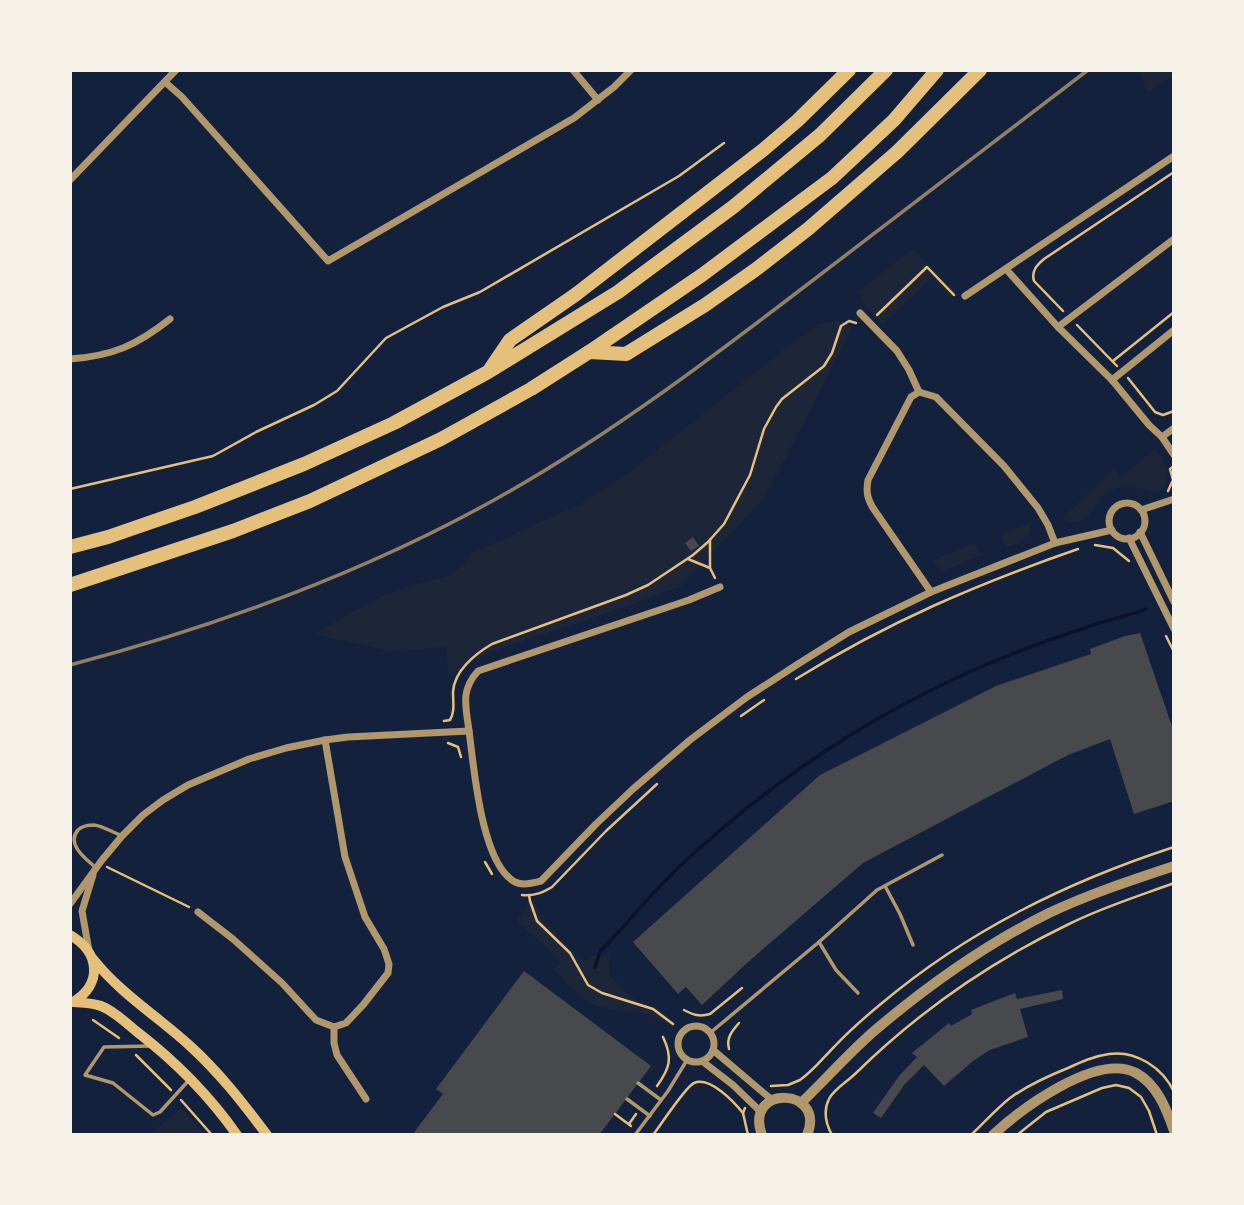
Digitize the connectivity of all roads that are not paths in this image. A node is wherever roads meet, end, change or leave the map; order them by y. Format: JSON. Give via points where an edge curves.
{"nodes":[{"id":1,"x":176,"y":70,"type":"edge"},
{"id":2,"x":573,"y":70,"type":"edge"},
{"id":3,"x":631,"y":70,"type":"edge"},
{"id":4,"x":849,"y":70,"type":"edge"},
{"id":5,"x":886,"y":70,"type":"edge"},
{"id":6,"x":937,"y":70,"type":"edge"},
{"id":7,"x":980,"y":70,"type":"edge"},
{"id":8,"x":165,"y":82,"type":"junction"},
{"id":9,"x":598,"y":100,"type":"junction"},
{"id":10,"x":1174,"y":156,"type":"edge"},
{"id":11,"x":70,"y":180,"type":"edge"},
{"id":12,"x":1174,"y":239,"type":"edge"},
{"id":13,"x":1006,"y":269,"type":"junction"},
{"id":14,"x":965,"y":296,"type":"road end"},
{"id":15,"x":860,"y":313,"type":"dead end"},
{"id":16,"x":170,"y":319,"type":"dead end"},
{"id":17,"x":1058,"y":327,"type":"junction"},
{"id":18,"x":1174,"y":330,"type":"edge"},
{"id":19,"x":589,"y":352,"type":"junction"},
{"id":20,"x":70,"y":359,"type":"edge"},
{"id":21,"x":488,"y":372,"type":"junction"},
{"id":22,"x":1112,"y":380,"type":"junction"},
{"id":23,"x":919,"y":392,"type":"junction"},
{"id":24,"x":1174,"y":428,"type":"edge"},
{"id":25,"x":1162,"y":437,"type":"junction"},
{"id":26,"x":1174,"y":455,"type":"edge"},
{"id":27,"x":1172,"y":497,"type":"edge"},
{"id":28,"x":1141,"y":510,"type":"junction"},
{"id":29,"x":1112,"y":530,"type":"junction"},
{"id":30,"x":1140,"y":532,"type":"junction"},
{"id":31,"x":1129,"y":538,"type":"junction"},
{"id":32,"x":1055,"y":543,"type":"junction"},
{"id":33,"x":70,"y":547,"type":"edge"},
{"id":34,"x":70,"y":585,"type":"edge"},
{"id":35,"x":720,"y":587,"type":"road end"},
{"id":36,"x":931,"y":592,"type":"junction"},
{"id":37,"x":1174,"y":602,"type":"edge"},
{"id":38,"x":1174,"y":629,"type":"edge"},
{"id":39,"x":468,"y":731,"type":"junction"},
{"id":40,"x":326,"y":740,"type":"junction"},
{"id":41,"x":122,"y":836,"type":"junction"},
{"id":42,"x":942,"y":855,"type":"dead end"},
{"id":43,"x":1174,"y":866,"type":"edge"},
{"id":44,"x":96,"y":867,"type":"junction"},
{"id":45,"x":885,"y":886,"type":"junction"},
{"id":46,"x":70,"y":904,"type":"edge"},
{"id":47,"x":198,"y":912,"type":"road end"},
{"id":48,"x":70,"y":935,"type":"edge"},
{"id":49,"x":819,"y":942,"type":"junction"},
{"id":50,"x":913,"y":945,"type":"dead end"},
{"id":51,"x":91,"y":955,"type":"junction"},
{"id":52,"x":858,"y":993,"type":"dead end"},
{"id":53,"x":72,"y":1003,"type":"edge"},
{"id":54,"x":334,"y":1027,"type":"junction"},
{"id":55,"x":710,"y":1032,"type":"junction"},
{"id":56,"x":156,"y":1046,"type":"junction"},
{"id":57,"x":713,"y":1050,"type":"junction"},
{"id":58,"x":687,"y":1060,"type":"junction"},
{"id":59,"x":702,"y":1062,"type":"junction"},
{"id":60,"x":191,"y":1078,"type":"junction"},
{"id":61,"x":638,"y":1083,"type":"dead end"},
{"id":62,"x":627,"y":1098,"type":"dead end"},
{"id":63,"x":366,"y":1099,"type":"dead end"},
{"id":64,"x":661,"y":1100,"type":"junction"},
{"id":65,"x":772,"y":1100,"type":"junction"},
{"id":66,"x":801,"y":1102,"type":"junction"},
{"id":67,"x":761,"y":1112,"type":"junction"},
{"id":68,"x":650,"y":1115,"type":"junction"},
{"id":69,"x":1174,"y":1131,"type":"edge"},
{"id":70,"x":810,"y":1133,"type":"edge"},
{"id":71,"x":237,"y":1135,"type":"edge"},
{"id":72,"x":267,"y":1135,"type":"edge"},
{"id":73,"x":635,"y":1135,"type":"edge"},
{"id":74,"x":762,"y":1135,"type":"edge"},
{"id":75,"x":993,"y":1135,"type":"edge"}],
"edges":[{"from":1,"to":8,"type":"street"},
{"from":2,"to":9,"type":"street"},
{"from":3,"to":9,"type":"street"},
{"from":4,"to":21,"type":"highway","via":[[763,150],[510,340]]},
{"from":5,"to":21,"type":"highway","via":[[820,135],[733,207],[618,292]]},
{"from":6,"to":19,"type":"highway","via":[[894,120],[832,177],[702,275]]},
{"from":7,"to":19,"type":"highway","via":[[897,152],[755,270],[626,354]]},
{"from":8,"to":9,"type":"street","via":[[328,261]]},
{"from":8,"to":11,"type":"street"},
{"from":10,"to":13,"type":"street"},
{"from":12,"to":17,"type":"street"},
{"from":13,"to":14,"type":"street"},
{"from":13,"to":17,"type":"street"},
{"from":15,"to":23,"type":"street","via":[[897,351]]},
{"from":16,"to":20,"type":"street","via":[[121,349]]},
{"from":17,"to":22,"type":"street"},
{"from":18,"to":22,"type":"street"},
{"from":19,"to":34,"type":"highway","via":[[441,439],[310,501]]},
{"from":21,"to":33,"type":"highway","via":[[394,423],[304,464],[195,507]]},
{"from":22,"to":25,"type":"street"},
{"from":23,"to":32,"type":"street","via":[[936,397],[1004,466],[1038,508]]},
{"from":23,"to":36,"type":"street","via":[[911,397],[866,491]]},
{"from":24,"to":25,"type":"street"},
{"from":25,"to":26,"type":"street"},
{"from":27,"to":28,"type":"street"},
{"from":28,"to":29,"type":"street","via":[[1132,503],[1120,504],[1111,512]]},
{"from":28,"to":30,"type":"street","via":[[1145,522]]},
{"from":29,"to":31,"type":"street"},
{"from":29,"to":32,"type":"street"},
{"from":30,"to":31,"type":"street"},
{"from":30,"to":37,"type":"street"},
{"from":31,"to":38,"type":"street"},
{"from":32,"to":36,"type":"street"},
{"from":35,"to":39,"type":"street","via":[[478,671],[465,695]]},
{"from":36,"to":39,"type":"street","via":[[849,632],[747,697],[633,789],[541,881],[517,884],[503,873],[483,823]]},
{"from":39,"to":40,"type":"street"},
{"from":40,"to":41,"type":"street","via":[[249,759],[188,785],[153,807]]},
{"from":40,"to":54,"type":"street","via":[[345,857],[365,917],[389,964],[388,973],[363,1005]]},
{"from":41,"to":44,"type":"street"},
{"from":41,"to":44,"type":"lane","via":[[92,825],[79,829],[77,849]]},
{"from":42,"to":45,"type":"lane"},
{"from":43,"to":66,"type":"street","via":[[1087,896],[991,945],[872,1033]]},
{"from":44,"to":46,"type":"street"},
{"from":44,"to":51,"type":"street","via":[[82,911]]},
{"from":45,"to":49,"type":"lane"},
{"from":45,"to":50,"type":"lane"},
{"from":47,"to":54,"type":"street","via":[[282,983],[316,1020]]},
{"from":48,"to":51,"type":"main road"},
{"from":49,"to":52,"type":"lane","via":[[836,970]]},
{"from":49,"to":55,"type":"lane"},
{"from":51,"to":53,"type":"main road","via":[[91,984]]},
{"from":51,"to":72,"type":"main road","via":[[125,993],[206,1062]]},
{"from":53,"to":56,"type":"main road","via":[[99,1005]]},
{"from":54,"to":63,"type":"street","via":[[337,1055]]},
{"from":55,"to":57,"type":"street"},
{"from":55,"to":58,"type":"street","via":[[700,1026],[683,1031],[678,1046]]},
{"from":56,"to":60,"type":"main road"},
{"from":56,"to":60,"type":"lane","via":[[104,1047],[85,1075],[113,1083],[153,1115]]},
{"from":57,"to":59,"type":"street"},
{"from":57,"to":65,"type":"street"},
{"from":58,"to":59,"type":"street"},
{"from":58,"to":64,"type":"lane"},
{"from":59,"to":67,"type":"street"},
{"from":60,"to":71,"type":"main road"},
{"from":61,"to":64,"type":"lane"},
{"from":62,"to":68,"type":"lane"},
{"from":64,"to":68,"type":"lane"},
{"from":65,"to":66,"type":"street","via":[[786,1097]]},
{"from":65,"to":67,"type":"street"},
{"from":66,"to":70,"type":"street","via":[[809,1113]]},
{"from":67,"to":74,"type":"street"},
{"from":68,"to":73,"type":"lane"},
{"from":69,"to":75,"type":"street","via":[[1151,1086],[1135,1072],[1106,1068],[1048,1093]]}]}
